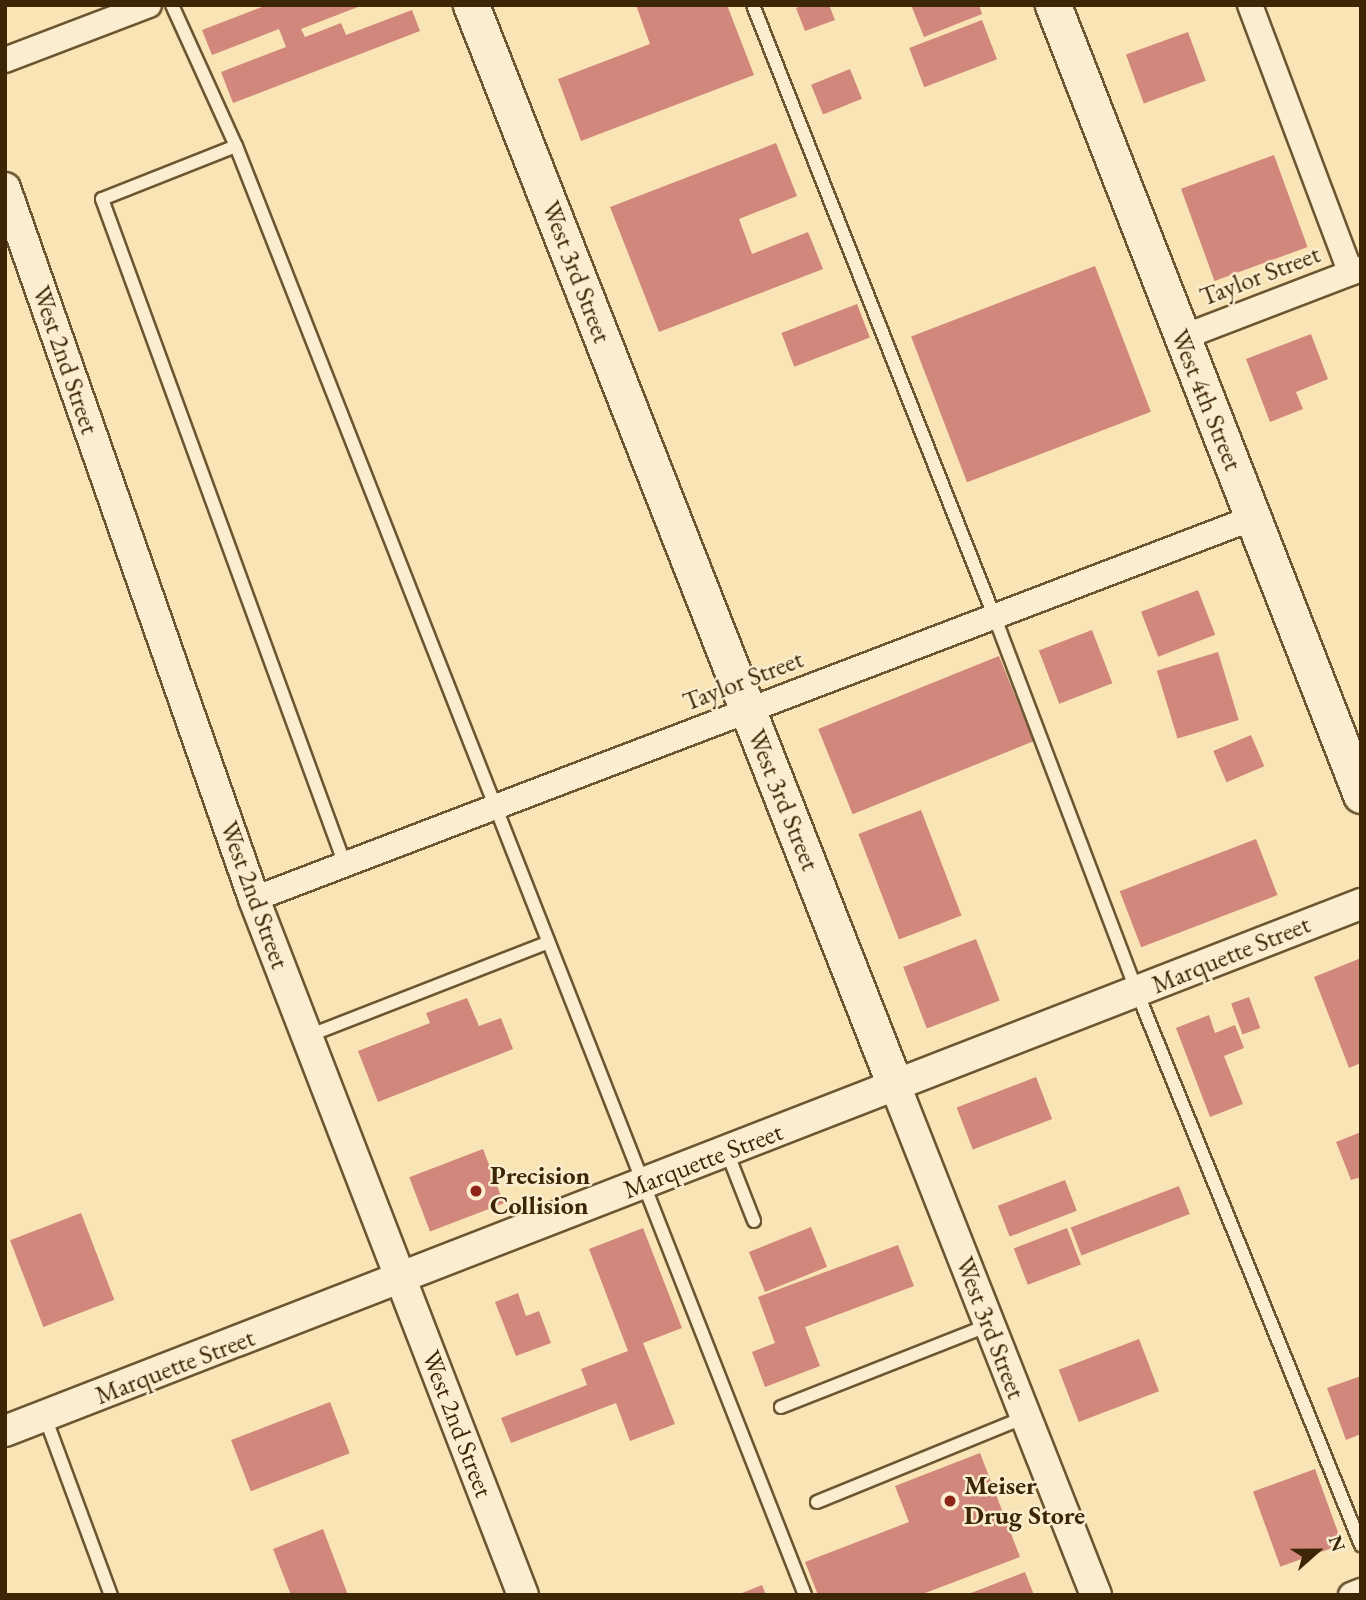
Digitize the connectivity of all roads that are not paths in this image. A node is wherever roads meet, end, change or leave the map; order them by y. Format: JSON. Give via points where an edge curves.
{"nodes":[{"id":1,"x":149,"y":5,"type":"edge"},
{"id":2,"x":172,"y":5,"type":"edge"},
{"id":3,"x":471,"y":5,"type":"edge"},
{"id":4,"x":753,"y":5,"type":"edge"},
{"id":5,"x":1053,"y":5,"type":"edge"},
{"id":6,"x":1250,"y":5,"type":"edge"},
{"id":7,"x":5,"y":60,"type":"edge"},
{"id":8,"x":236,"y":146,"type":"junction"},
{"id":9,"x":5,"y":188,"type":"edge"},
{"id":10,"x":1356,"y":271,"type":"edge"},
{"id":11,"x":1181,"y":338,"type":"junction"},
{"id":12,"x":1253,"y":518,"type":"junction"},
{"id":13,"x":995,"y":618,"type":"junction"},
{"id":14,"x":747,"y":710,"type":"junction"},
{"id":15,"x":1361,"y":795,"type":"edge"},
{"id":16,"x":493,"y":810,"type":"junction"},
{"id":17,"x":345,"y":865,"type":"junction"},
{"id":18,"x":254,"y":899,"type":"junction"},
{"id":19,"x":1361,"y":904,"type":"edge"},
{"id":20,"x":546,"y":943,"type":"junction"},
{"id":21,"x":1137,"y":992,"type":"junction"},
{"id":22,"x":307,"y":1036,"type":"junction"},
{"id":23,"x":895,"y":1085,"type":"junction"},
{"id":24,"x":727,"y":1152,"type":"junction"},
{"id":25,"x":642,"y":1185,"type":"junction"},
{"id":26,"x":754,"y":1221,"type":"dead end"},
{"id":27,"x":402,"y":1280,"type":"junction"},
{"id":28,"x":989,"y":1325,"type":"junction"},
{"id":29,"x":781,"y":1407,"type":"dead end"},
{"id":30,"x":45,"y":1417,"type":"junction"},
{"id":31,"x":1026,"y":1417,"type":"junction"},
{"id":32,"x":5,"y":1431,"type":"edge"},
{"id":33,"x":817,"y":1502,"type":"dead end"},
{"id":34,"x":1361,"y":1545,"type":"edge"},
{"id":35,"x":1361,"y":1591,"type":"edge"},
{"id":36,"x":111,"y":1595,"type":"edge"},
{"id":37,"x":523,"y":1595,"type":"edge"},
{"id":38,"x":804,"y":1595,"type":"edge"},
{"id":39,"x":1096,"y":1595,"type":"edge"},
{"id":40,"x":1351,"y":1595,"type":"edge"}],
"edges":[{"from":1,"to":7,"type":"street"},
{"from":2,"to":8,"type":"lane"},
{"from":3,"to":14,"type":"main road","name":"West 3rd Street"},
{"from":4,"to":13,"type":"lane"},
{"from":5,"to":11,"type":"main road","name":"West 4th Street"},
{"from":6,"to":10,"type":"street"},
{"from":8,"to":16,"type":"lane"},
{"from":8,"to":17,"type":"lane","via":[[102,199]]},
{"from":9,"to":18,"type":"street","name":"West 2nd Street"},
{"from":10,"to":11,"type":"street","name":"Taylor Street"},
{"from":11,"to":12,"type":"main road","name":"West 4th Street"},
{"from":12,"to":13,"type":"street","name":"Taylor Street"},
{"from":12,"to":15,"type":"main road","name":"West 4th Street"},
{"from":13,"to":14,"type":"street","name":"Taylor Street"},
{"from":13,"to":21,"type":"lane"},
{"from":14,"to":16,"type":"street","name":"Taylor Street"},
{"from":14,"to":23,"type":"main road","name":"West 3rd Street"},
{"from":16,"to":17,"type":"street","name":"Taylor Street"},
{"from":16,"to":20,"type":"lane"},
{"from":17,"to":18,"type":"street","name":"Taylor Street"},
{"from":18,"to":22,"type":"street","name":"West 2nd Street"},
{"from":19,"to":21,"type":"street","name":"Marquette Street"},
{"from":20,"to":22,"type":"lane"},
{"from":20,"to":25,"type":"lane"},
{"from":21,"to":23,"type":"street","name":"Marquette Street"},
{"from":21,"to":34,"type":"lane"},
{"from":22,"to":27,"type":"street","name":"West 2nd Street"},
{"from":23,"to":24,"type":"street","name":"Marquette Street"},
{"from":23,"to":28,"type":"street","name":"West 3rd Street"},
{"from":24,"to":25,"type":"street","name":"Marquette Street"},
{"from":24,"to":26,"type":"lane"},
{"from":25,"to":27,"type":"street","name":"Marquette Street"},
{"from":25,"to":38,"type":"lane"},
{"from":27,"to":30,"type":"street","name":"Marquette Street"},
{"from":27,"to":37,"type":"street","name":"West 2nd Street"},
{"from":28,"to":29,"type":"lane"},
{"from":28,"to":31,"type":"street","name":"West 3rd Street"},
{"from":30,"to":32,"type":"street","name":"Marquette Street"},
{"from":30,"to":36,"type":"lane"},
{"from":31,"to":33,"type":"lane"},
{"from":31,"to":39,"type":"street","name":"West 3rd Street"},
{"from":35,"to":40,"type":"street"}]}
